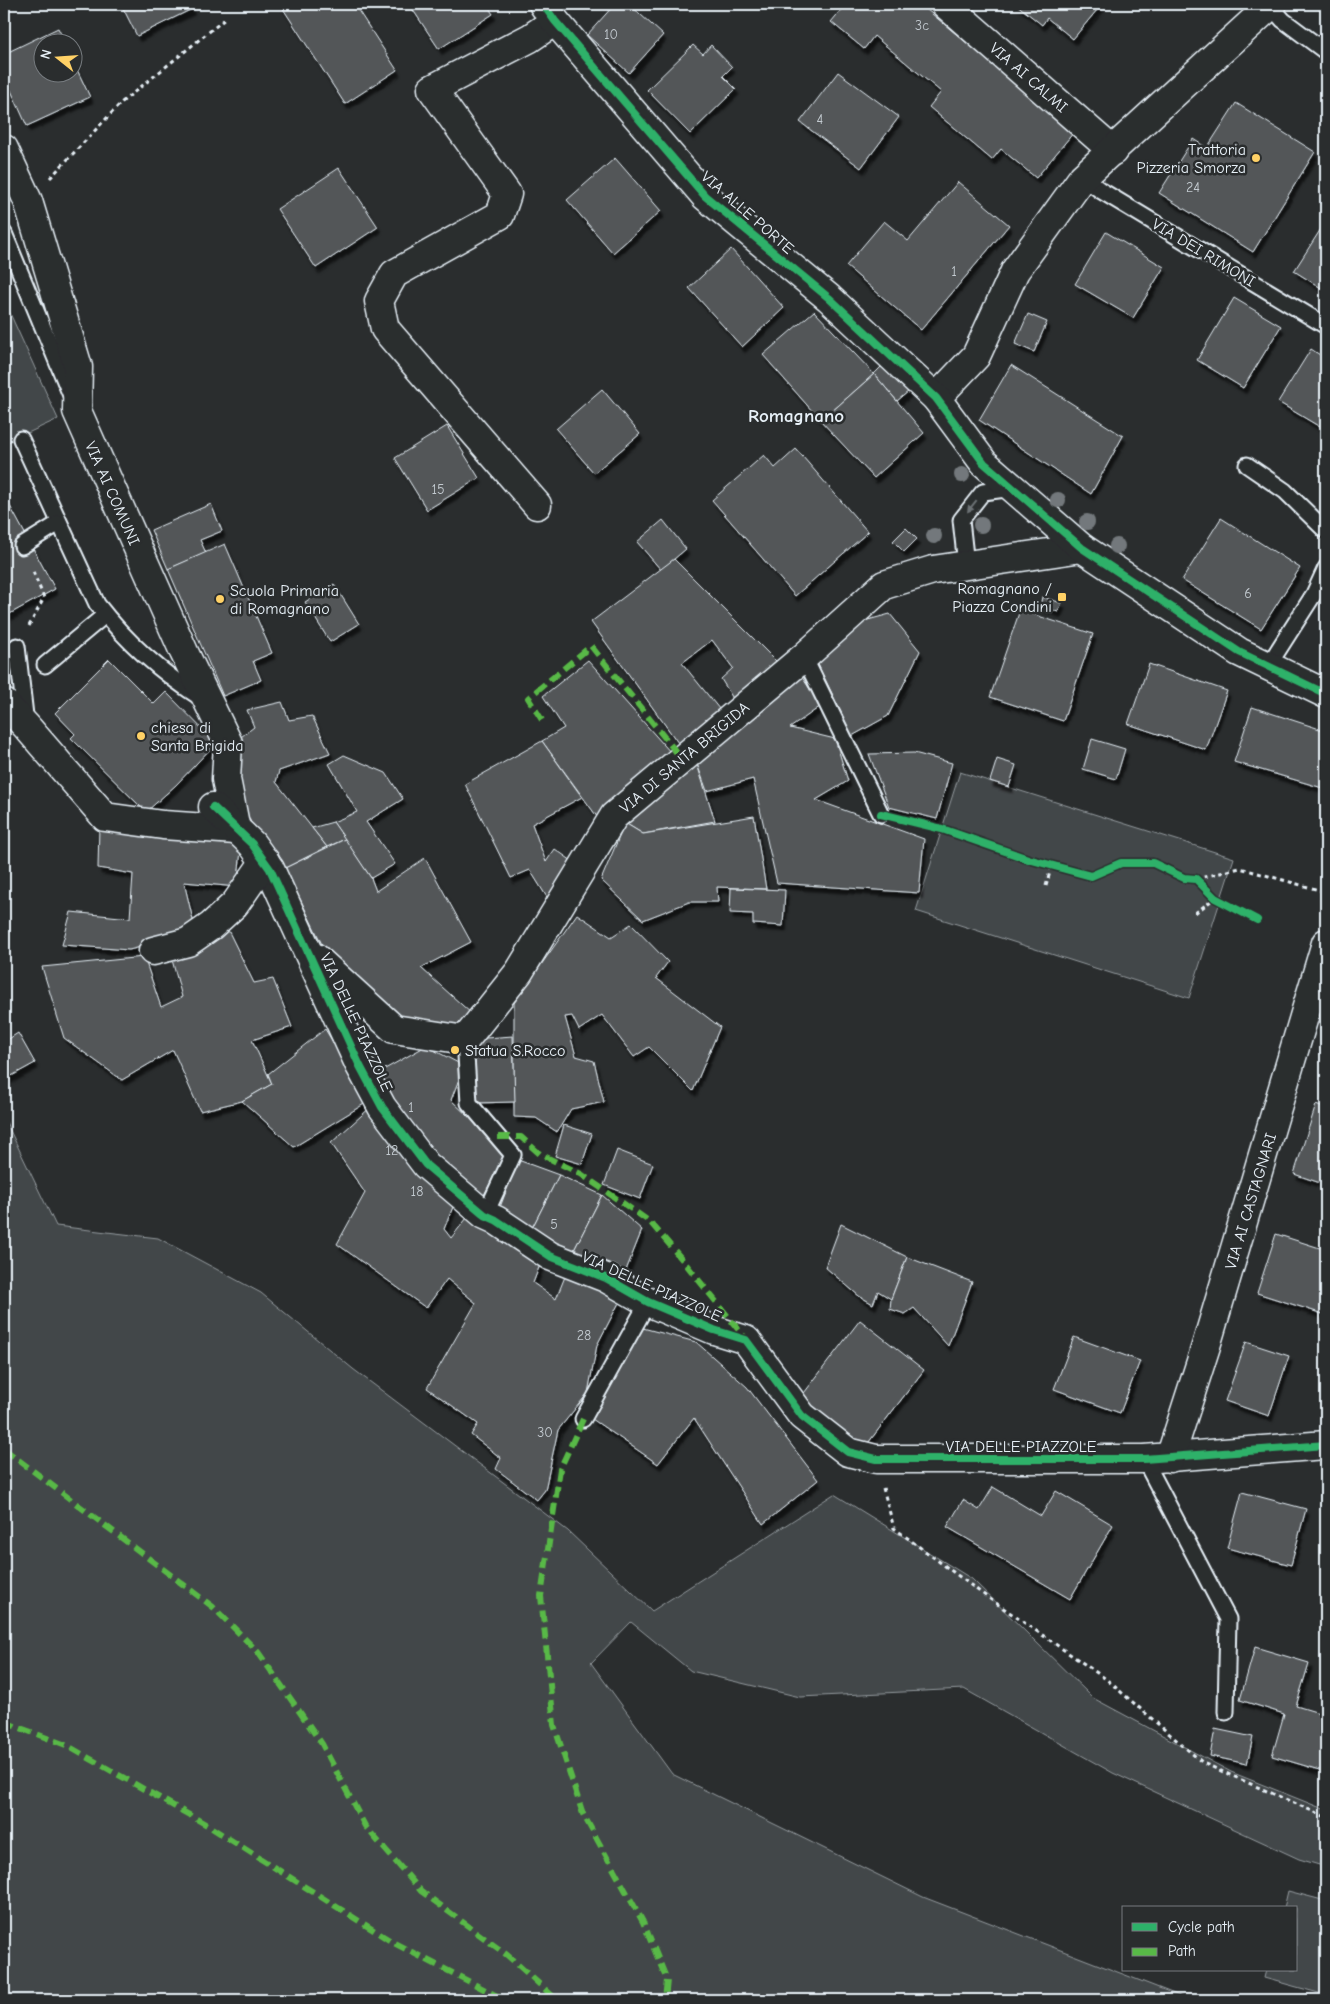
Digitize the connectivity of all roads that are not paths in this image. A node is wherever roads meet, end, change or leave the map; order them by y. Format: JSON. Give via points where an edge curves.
{"nodes":[{"id":1,"x":945,"y":4,"type":"edge"},
{"id":2,"x":1271,"y":5,"type":"edge"},
{"id":3,"x":549,"y":12,"type":"edge"},
{"id":4,"x":1326,"y":52,"type":"edge"},
{"id":5,"x":4,"y":149,"type":"edge"},
{"id":6,"x":1114,"y":151,"type":"junction"},
{"id":7,"x":1083,"y":178,"type":"junction"},
{"id":8,"x":4,"y":233,"type":"edge"},
{"id":9,"x":1326,"y":326,"type":"edge"},
{"id":10,"x":936,"y":398,"type":"junction"},
{"id":11,"x":77,"y":411,"type":"junction"},
{"id":12,"x":21,"y":439,"type":"dead end"},
{"id":13,"x":1246,"y":465,"type":"dead end"},
{"id":14,"x":1013,"y":488,"type":"junction"},
{"id":15,"x":537,"y":505,"type":"dead end"},
{"id":16,"x":59,"y":523,"type":"junction"},
{"id":17,"x":1326,"y":531,"type":"edge"},
{"id":18,"x":22,"y":546,"type":"road end"},
{"id":19,"x":1082,"y":548,"type":"junction"},
{"id":20,"x":966,"y":565,"type":"junction"},
{"id":21,"x":1326,"y":568,"type":"edge"},
{"id":22,"x":105,"y":614,"type":"junction"},
{"id":23,"x":17,"y":646,"type":"road end"},
{"id":24,"x":804,"y":657,"type":"junction"},
{"id":25,"x":45,"y":665,"type":"dead end"},
{"id":26,"x":1276,"y":670,"type":"junction"},
{"id":27,"x":1326,"y":694,"type":"edge"},
{"id":28,"x":4,"y":703,"type":"edge"},
{"id":29,"x":209,"y":704,"type":"junction"},
{"id":30,"x":26,"y":726,"type":"junction"},
{"id":31,"x":213,"y":807,"type":"dead end"},
{"id":32,"x":881,"y":814,"type":"dead end"},
{"id":33,"x":236,"y":830,"type":"junction"},
{"id":34,"x":265,"y":861,"type":"junction"},
{"id":35,"x":1326,"y":943,"type":"edge"},
{"id":36,"x":153,"y":951,"type":"dead end"},
{"id":37,"x":309,"y":952,"type":"junction"},
{"id":38,"x":1317,"y":1014,"type":"edge"},
{"id":39,"x":465,"y":1040,"type":"junction"},
{"id":40,"x":485,"y":1215,"type":"junction"},
{"id":41,"x":648,"y":1302,"type":"junction"},
{"id":42,"x":583,"y":1419,"type":"dead end"},
{"id":43,"x":1326,"y":1445,"type":"edge"},
{"id":44,"x":1157,"y":1458,"type":"junction"},
{"id":45,"x":1226,"y":1712,"type":"dead end"}],
"edges":[{"from":1,"to":6,"type":"street","name":"VIA AI CALMI"},
{"from":2,"to":4,"type":"lane","via":[[1283,20]]},
{"from":2,"to":6,"type":"street"},
{"from":3,"to":10,"type":"street","name":"VIA ALLE PORTE","via":[[705,196],[829,298]]},
{"from":3,"to":15,"type":"street","name":"VIA ALLE PORTE","via":[[530,38],[432,89],[507,194],[500,216],[394,274],[379,301],[385,329]]},
{"from":5,"to":11,"type":"street","name":"VIA AI COMUNI","via":[[28,202],[78,367]]},
{"from":6,"to":7,"type":"street"},
{"from":7,"to":9,"type":"lane","name":"VIA DEI RIMONI"},
{"from":7,"to":10,"type":"street","via":[[1015,271],[976,356]]},
{"from":8,"to":11,"type":"lane"},
{"from":10,"to":14,"type":"street","name":"VIA ALLE PORTE","via":[[984,462]]},
{"from":11,"to":29,"type":"street","name":"VIA AI COMUNI"},
{"from":12,"to":16,"type":"lane"},
{"from":13,"to":17,"type":"lane","via":[[1285,491]]},
{"from":14,"to":19,"type":"street","name":"VIA ALLE PORTE"},
{"from":14,"to":20,"type":"lane","one_way":true,"via":[[983,492],[961,520]]},
{"from":16,"to":18,"type":"lane"},
{"from":16,"to":22,"type":"lane","via":[[97,604]]},
{"from":19,"to":20,"type":"street","name":"VIA DI SANTA BRIGIDA"},
{"from":19,"to":26,"type":"street","name":"VIA ALLE PORTE","via":[[1239,652]]},
{"from":20,"to":24,"type":"street","name":"VIA DI SANTA BRIGIDA","via":[[933,570],[884,584]]},
{"from":21,"to":26,"type":"lane"},
{"from":22,"to":25,"type":"lane"},
{"from":22,"to":29,"type":"lane","via":[[170,678]]},
{"from":23,"to":30,"type":"lane"},
{"from":24,"to":32,"type":"lane"},
{"from":24,"to":39,"type":"street","name":"VIA DI SANTA BRIGIDA","via":[[614,816],[519,972]]},
{"from":26,"to":27,"type":"street","name":"VIA ALLE PORTE"},
{"from":28,"to":30,"type":"street"},
{"from":29,"to":33,"type":"street","name":"VIA AI COMUNI","via":[[228,743],[226,779]]},
{"from":30,"to":33,"type":"street","via":[[105,817]]},
{"from":31,"to":33,"type":"street","name":"VIA DELLE PIAZZOLE"},
{"from":33,"to":34,"type":"street","name":"VIA DELLE PIAZZOLE"},
{"from":34,"to":36,"type":"street","via":[[235,904],[211,926],[188,942]]},
{"from":34,"to":37,"type":"street","name":"VIA DELLE PIAZZOLE"},
{"from":35,"to":38,"type":"street","name":"VIA AI CASTAGNARI"},
{"from":37,"to":39,"type":"street","via":[[394,1029]]},
{"from":37,"to":40,"type":"street","name":"VIA DELLE PIAZZOLE","via":[[382,1107],[426,1165]]},
{"from":38,"to":44,"type":"street","name":"VIA AI CASTAGNARI","via":[[1206,1346]]},
{"from":39,"to":40,"type":"lane","via":[[470,1104],[514,1155]]},
{"from":40,"to":41,"type":"street","name":"VIA DELLE PIAZZOLE","via":[[550,1256],[606,1278]]},
{"from":41,"to":42,"type":"lane"},
{"from":41,"to":44,"type":"street","name":"VIA DELLE PIAZZOLE","via":[[746,1340],[802,1416],[848,1452],[876,1459]]},
{"from":43,"to":44,"type":"street","name":"VIA DELLE PIAZZOLE"},
{"from":44,"to":45,"type":"lane","via":[[1228,1619]]}]}
